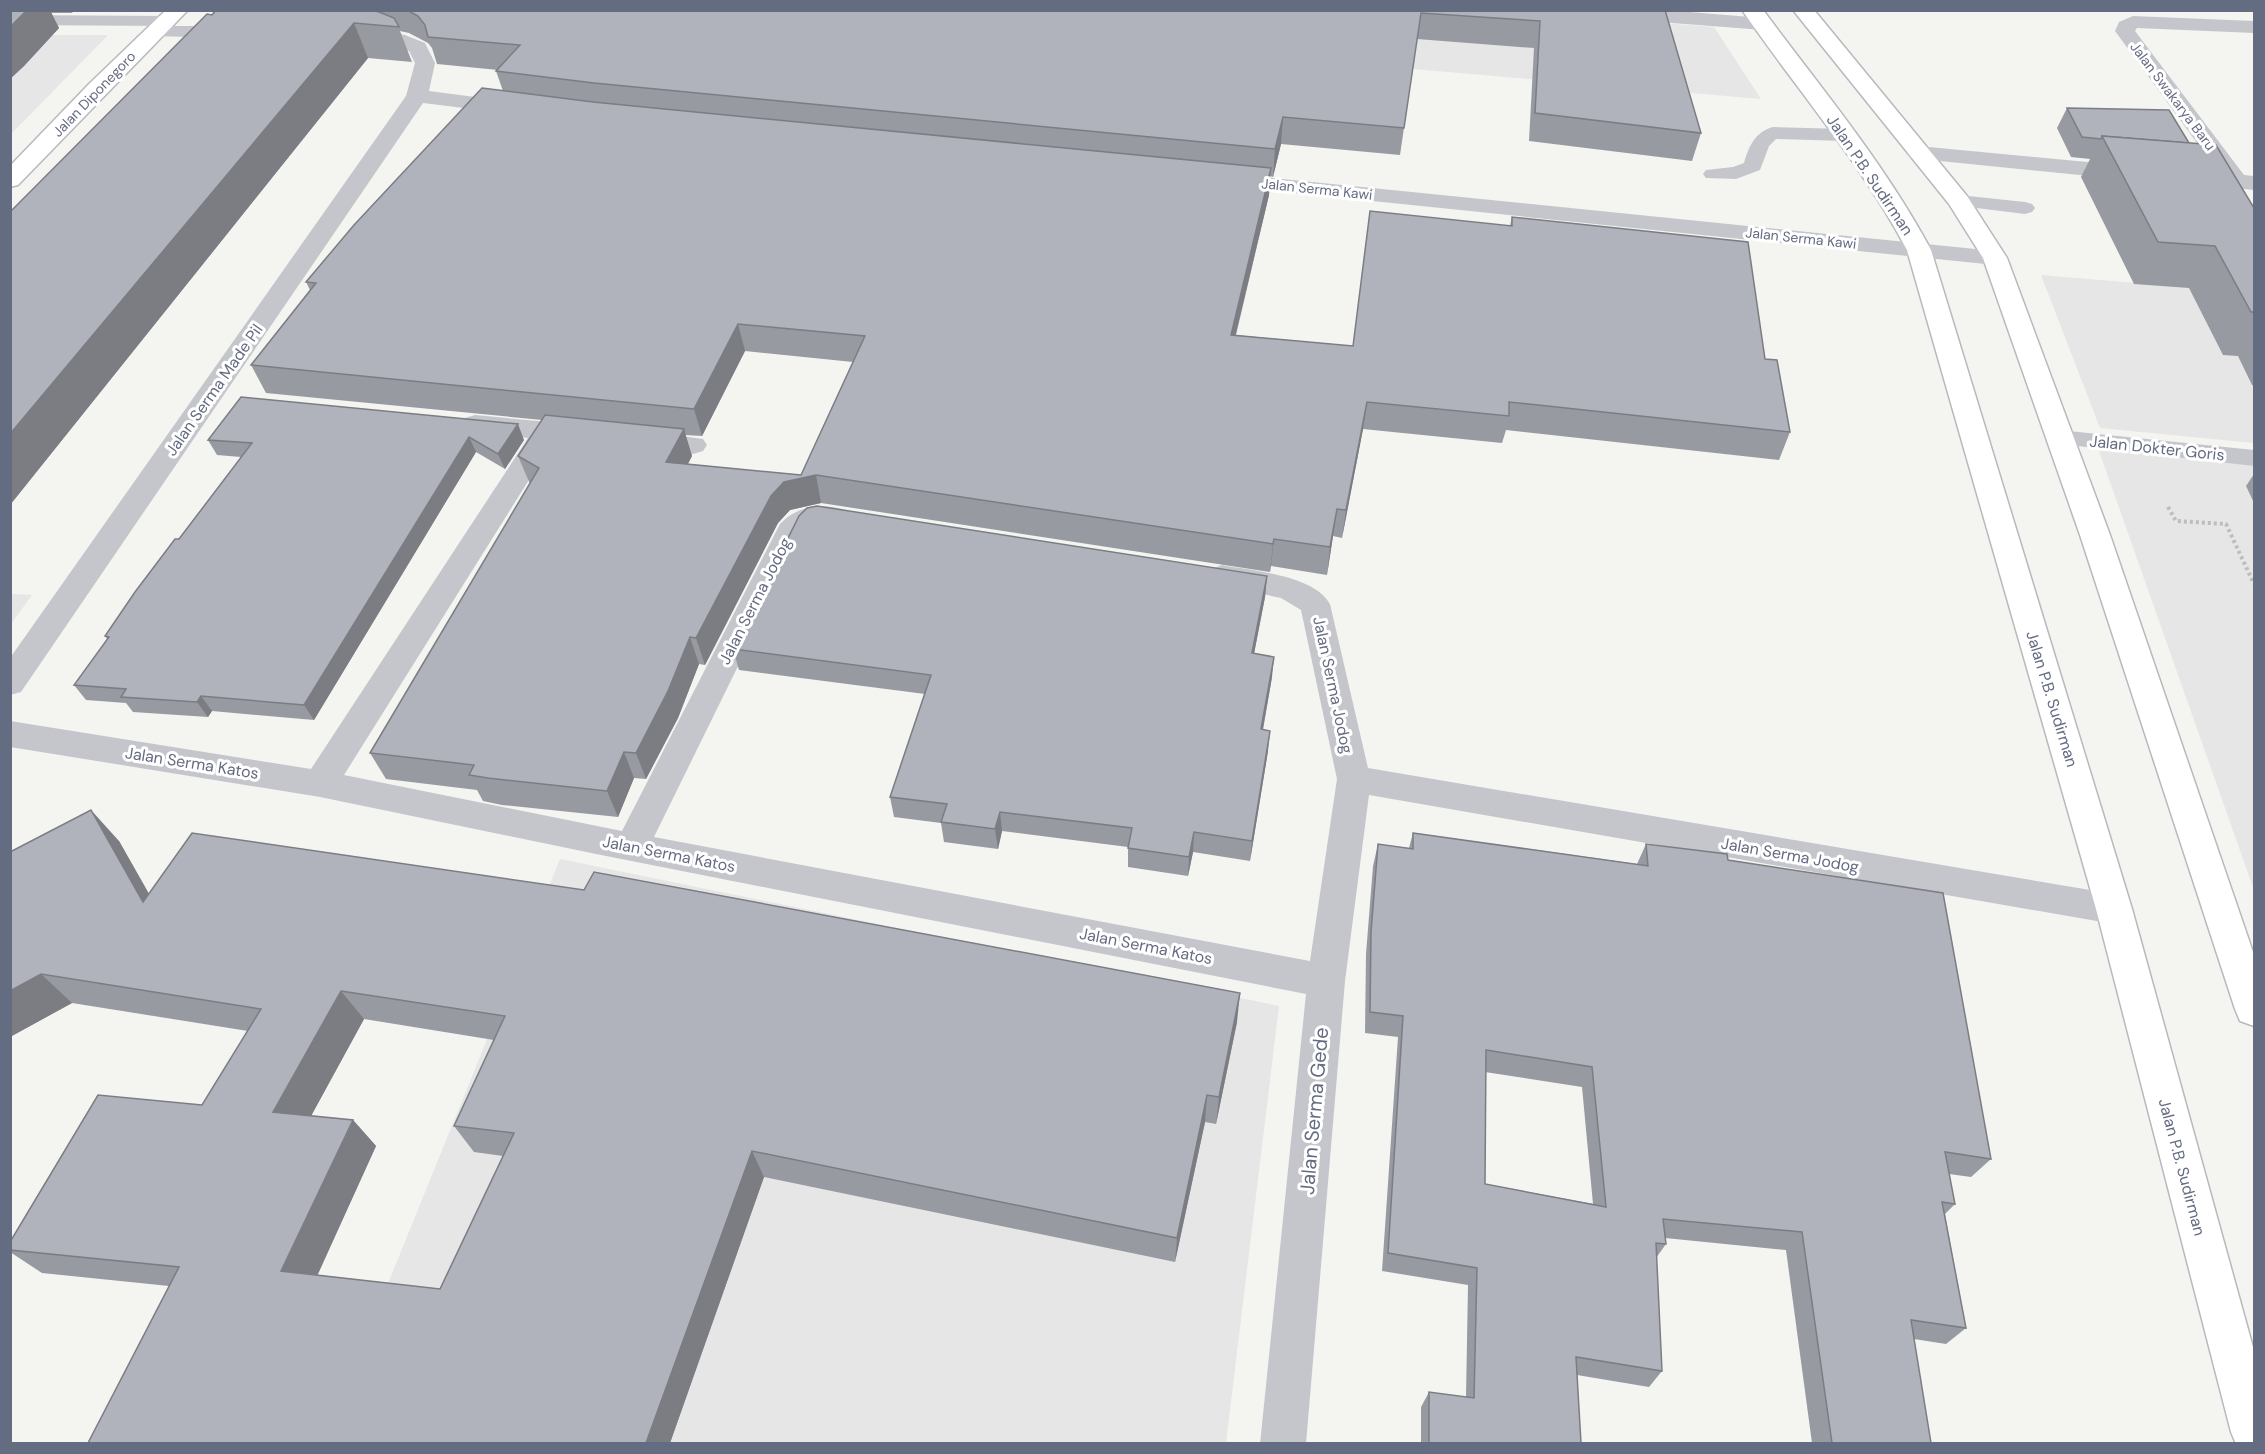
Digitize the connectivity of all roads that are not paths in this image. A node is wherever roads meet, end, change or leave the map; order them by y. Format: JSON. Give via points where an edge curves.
{"nodes":[{"id":1,"x":1581,"y":10,"type":"edge"},
{"id":2,"x":1803,"y":10,"type":"edge"},
{"id":3,"x":1758,"y":17,"type":"edge"},
{"id":4,"x":10,"y":20,"type":"edge"},
{"id":5,"x":167,"y":21,"type":"edge"},
{"id":6,"x":2254,"y":27,"type":"edge"},
{"id":7,"x":249,"y":32,"type":"edge"},
{"id":8,"x":342,"y":33,"type":"edge"},
{"id":9,"x":417,"y":96,"type":"junction"},
{"id":10,"x":532,"y":110,"type":"edge"},
{"id":11,"x":1845,"y":135,"type":"junction"},
{"id":12,"x":1918,"y":153,"type":"junction"},
{"id":13,"x":1713,"y":174,"type":"dead end"},
{"id":14,"x":1204,"y":178,"type":"edge"},
{"id":15,"x":10,"y":180,"type":"edge"},
{"id":16,"x":2246,"y":182,"type":"edge"},
{"id":17,"x":1959,"y":201,"type":"junction"},
{"id":18,"x":2025,"y":208,"type":"dead end"},
{"id":19,"x":1919,"y":250,"type":"junction"},
{"id":20,"x":1995,"y":258,"type":"junction"},
{"id":21,"x":453,"y":422,"type":"edge"},
{"id":22,"x":546,"y":431,"type":"junction"},
{"id":23,"x":2059,"y":438,"type":"junction"},
{"id":24,"x":693,"y":445,"type":"edge"},
{"id":25,"x":2254,"y":458,"type":"edge"},
{"id":26,"x":868,"y":522,"type":"edge"},
{"id":27,"x":1199,"y":573,"type":"edge"},
{"id":28,"x":10,"y":683,"type":"edge"},
{"id":29,"x":10,"y":734,"type":"edge"},
{"id":30,"x":1354,"y":779,"type":"junction"},
{"id":31,"x":320,"y":784,"type":"junction"},
{"id":32,"x":632,"y":846,"type":"junction"},
{"id":33,"x":2114,"y":909,"type":"junction"},
{"id":34,"x":1326,"y":981,"type":"junction"},
{"id":35,"x":2254,"y":1009,"type":"edge"},
{"id":36,"x":2254,"y":1432,"type":"edge"},
{"id":37,"x":1283,"y":1443,"type":"edge"}],
"edges":[{"from":1,"to":3,"type":"street"},
{"from":2,"to":12,"type":"street"},
{"from":3,"to":11,"type":"street","name":"Jalan P.B. Sudirman"},
{"from":4,"to":5,"type":"lane"},
{"from":5,"to":7,"type":"street"},
{"from":5,"to":15,"type":"street","name":"Jalan Diponegoro"},
{"from":6,"to":16,"type":"street","name":"Jalan Swakarya Baru","via":[[2133,22],[2125,31]]},
{"from":8,"to":9,"type":"street","via":[[398,39],[418,47],[425,63]]},
{"from":9,"to":10,"type":"street"},
{"from":9,"to":28,"type":"street","name":"Jalan Serma Made Pil","via":[[219,400]]},
{"from":11,"to":13,"type":"lane","via":[[1773,133],[1765,136],[1753,166],[1736,173]]},
{"from":11,"to":19,"type":"street","name":"Jalan P.B. Sudirman","via":[[1902,218]]},
{"from":12,"to":16,"type":"street","name":"Jalan Swakarya Baru"},
{"from":12,"to":17,"type":"street"},
{"from":14,"to":19,"type":"street","name":"Jalan Serma Kawi"},
{"from":17,"to":18,"type":"lane"},
{"from":17,"to":20,"type":"street"},
{"from":19,"to":20,"type":"street","name":"Jalan Serma Kawi"},
{"from":19,"to":33,"type":"street","name":"Jalan P.B. Sudirman"},
{"from":20,"to":23,"type":"street"},
{"from":21,"to":22,"type":"street"},
{"from":22,"to":24,"type":"street"},
{"from":22,"to":31,"type":"street"},
{"from":23,"to":25,"type":"lane","name":"Jalan Dokter Goris"},
{"from":23,"to":35,"type":"street"},
{"from":26,"to":32,"type":"street","name":"Jalan Serma Jodog","via":[[821,515],[801,519],[790,531]]},
{"from":27,"to":30,"type":"street","name":"Jalan Serma Jodog","via":[[1289,589],[1315,604]]},
{"from":29,"to":31,"type":"street","name":"Jalan Serma Katos"},
{"from":30,"to":33,"type":"street","name":"Jalan Serma Jodog"},
{"from":30,"to":34,"type":"street","name":"Jalan Serma Gede"},
{"from":31,"to":32,"type":"street","name":"Jalan Serma Katos"},
{"from":32,"to":34,"type":"street","name":"Jalan Serma Katos"},
{"from":33,"to":36,"type":"street","name":"Jalan P.B. Sudirman"},
{"from":34,"to":37,"type":"street","name":"Jalan Serma Gede"}]}
